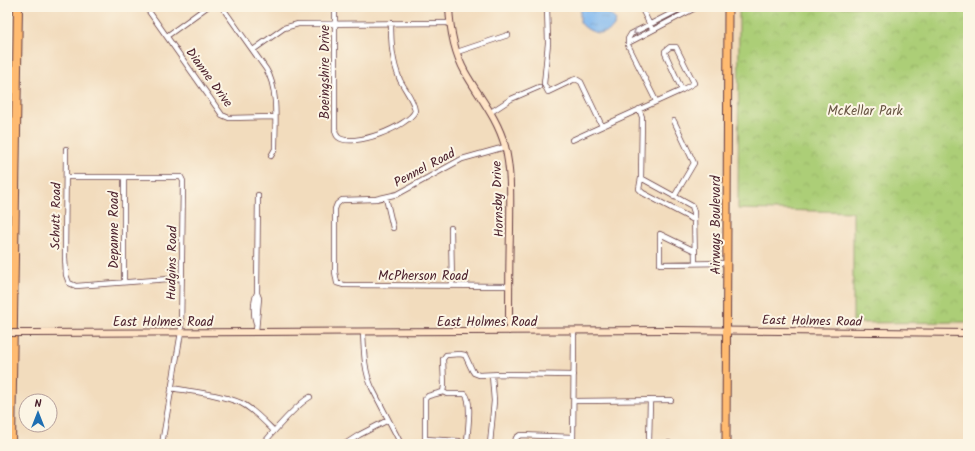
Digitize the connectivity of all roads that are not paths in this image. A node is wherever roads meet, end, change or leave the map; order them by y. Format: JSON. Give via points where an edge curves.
{"nodes":[{"id":1,"x":18,"y":7,"type":"edge"},
{"id":2,"x":207,"y":7,"type":"edge"},
{"id":3,"x":222,"y":7,"type":"edge"},
{"id":4,"x":335,"y":7,"type":"edge"},
{"id":5,"x":450,"y":7,"type":"edge"},
{"id":6,"x":547,"y":7,"type":"edge"},
{"id":7,"x":641,"y":7,"type":"edge"},
{"id":8,"x":684,"y":7,"type":"edge"},
{"id":9,"x":697,"y":7,"type":"edge"},
{"id":10,"x":728,"y":7,"type":"edge"},
{"id":11,"x":148,"y":10,"type":"dead end"},
{"id":12,"x":335,"y":23,"type":"junction"},
{"id":13,"x":391,"y":23,"type":"junction"},
{"id":14,"x":451,"y":23,"type":"junction"},
{"id":15,"x":650,"y":24,"type":"junction"},
{"id":16,"x":652,"y":30,"type":"junction"},
{"id":17,"x":508,"y":35,"type":"dead end"},
{"id":18,"x":167,"y":36,"type":"junction"},
{"id":19,"x":628,"y":43,"type":"junction"},
{"id":20,"x":253,"y":50,"type":"junction"},
{"id":21,"x":457,"y":52,"type":"junction"},
{"id":22,"x":540,"y":87,"type":"dead end"},
{"id":23,"x":682,"y":90,"type":"junction"},
{"id":24,"x":656,"y":101,"type":"junction"},
{"id":25,"x":639,"y":109,"type":"junction"},
{"id":26,"x":491,"y":112,"type":"junction"},
{"id":27,"x":274,"y":117,"type":"junction"},
{"id":28,"x":674,"y":121,"type":"dead end"},
{"id":29,"x":602,"y":126,"type":"junction"},
{"id":30,"x":572,"y":140,"type":"dead end"},
{"id":31,"x":505,"y":147,"type":"junction"},
{"id":32,"x":66,"y":149,"type":"dead end"},
{"id":33,"x":271,"y":156,"type":"dead end"},
{"id":34,"x":66,"y":177,"type":"junction"},
{"id":35,"x":124,"y":177,"type":"junction"},
{"id":36,"x":641,"y":178,"type":"junction"},
{"id":37,"x":258,"y":195,"type":"dead end"},
{"id":38,"x":674,"y":197,"type":"junction"},
{"id":39,"x":386,"y":198,"type":"junction"},
{"id":40,"x":694,"y":220,"type":"junction"},
{"id":41,"x":393,"y":228,"type":"dead end"},
{"id":42,"x":451,"y":228,"type":"dead end"},
{"id":43,"x":695,"y":251,"type":"junction"},
{"id":44,"x":695,"y":263,"type":"junction"},
{"id":45,"x":728,"y":263,"type":"junction"},
{"id":46,"x":182,"y":278,"type":"junction"},
{"id":47,"x":124,"y":282,"type":"junction"},
{"id":48,"x":338,"y":283,"type":"joint"},
{"id":49,"x":452,"y":286,"type":"junction"},
{"id":50,"x":510,"y":286,"type":"junction"},
{"id":51,"x":727,"y":330,"type":"junction"},
{"id":52,"x":574,"y":331,"type":"junction"},
{"id":53,"x":181,"y":332,"type":"junction"},
{"id":54,"x":256,"y":332,"type":"junction"},
{"id":55,"x":363,"y":332,"type":"junction"},
{"id":56,"x":509,"y":332,"type":"junction"},
{"id":57,"x":7,"y":333,"type":"edge"},
{"id":58,"x":968,"y":333,"type":"edge"},
{"id":59,"x":492,"y":375,"type":"junction"},
{"id":60,"x":574,"y":375,"type":"junction"},
{"id":61,"x":171,"y":388,"type":"junction"},
{"id":62,"x":443,"y":392,"type":"junction"},
{"id":63,"x":310,"y":397,"type":"dead end"},
{"id":64,"x":650,"y":400,"type":"junction"},
{"id":65,"x":670,"y":400,"type":"dead end"},
{"id":66,"x":574,"y":401,"type":"junction"},
{"id":67,"x":388,"y":420,"type":"junction"},
{"id":68,"x":274,"y":431,"type":"junction"},
{"id":69,"x":573,"y":437,"type":"junction"},
{"id":70,"x":459,"y":441,"type":"dead end"},
{"id":71,"x":425,"y":442,"type":"edge"},
{"id":72,"x":669,"y":443,"type":"dead end"},
{"id":73,"x":11,"y":444,"type":"edge"},
{"id":74,"x":162,"y":444,"type":"edge"},
{"id":75,"x":263,"y":444,"type":"edge"},
{"id":76,"x":345,"y":444,"type":"edge"},
{"id":77,"x":401,"y":444,"type":"edge"},
{"id":78,"x":467,"y":444,"type":"edge"},
{"id":79,"x":490,"y":444,"type":"edge"},
{"id":80,"x":514,"y":444,"type":"edge"},
{"id":81,"x":573,"y":444,"type":"edge"},
{"id":82,"x":648,"y":444,"type":"edge"},
{"id":83,"x":726,"y":444,"type":"edge"}],
"edges":[{"from":1,"to":73,"type":"highway"},
{"from":2,"to":18,"type":"street"},
{"from":3,"to":20,"type":"street"},
{"from":4,"to":12,"type":"street","name":"Boeingshire Drive"},
{"from":5,"to":14,"type":"main road","name":"Hornsby Drive"},
{"from":6,"to":29,"type":"street","via":[[548,43],[544,84],[548,92],[572,80],[581,82]]},
{"from":7,"to":15,"type":"street"},
{"from":8,"to":15,"type":"street"},
{"from":9,"to":16,"type":"street"},
{"from":10,"to":45,"type":"main road","name":"Airways Boulevard"},
{"from":11,"to":18,"type":"street","name":"Dianne Drive"},
{"from":12,"to":13,"type":"street"},
{"from":12,"to":13,"type":"street","name":"Boeingshire Drive","via":[[335,128],[338,137],[346,140],[366,138],[393,129],[412,118],[416,111],[395,67]]},
{"from":12,"to":20,"type":"street","via":[[303,23],[289,26]]},
{"from":13,"to":14,"type":"street"},
{"from":14,"to":21,"type":"main road","name":"Hornsby Drive"},
{"from":15,"to":16,"type":"street"},
{"from":15,"to":19,"type":"street","one_way":true,"via":[[631,34]]},
{"from":16,"to":19,"type":"street"},
{"from":17,"to":21,"type":"street"},
{"from":18,"to":27,"type":"street","name":"Dianne Drive","via":[[222,115],[229,118]]},
{"from":19,"to":24,"type":"street"},
{"from":20,"to":27,"type":"street","via":[[272,80]]},
{"from":21,"to":26,"type":"main road","name":"Hornsby Drive","via":[[470,81]]},
{"from":22,"to":26,"type":"street","via":[[511,99]]},
{"from":23,"to":23,"type":"street","via":[[665,54],[670,47],[676,47],[694,83]]},
{"from":23,"to":24,"type":"street"},
{"from":24,"to":25,"type":"street"},
{"from":25,"to":29,"type":"street"},
{"from":25,"to":36,"type":"street","via":[[642,116]]},
{"from":26,"to":31,"type":"main road","name":"Hornsby Drive"},
{"from":27,"to":33,"type":"street","via":[[275,149]]},
{"from":28,"to":38,"type":"street","via":[[694,163]]},
{"from":29,"to":30,"type":"street"},
{"from":31,"to":39,"type":"street","name":"Pennel Road","via":[[462,159],[405,191]]},
{"from":31,"to":50,"type":"main road","name":"Hornsby Drive","via":[[510,179]]},
{"from":32,"to":34,"type":"street","name":"Schutt Road"},
{"from":34,"to":35,"type":"street"},
{"from":34,"to":47,"type":"street","name":"Schutt Road","via":[[65,257],[69,283],[76,286]]},
{"from":35,"to":46,"type":"street","name":"Hudgins Road","via":[[181,178]]},
{"from":35,"to":47,"type":"street","name":"Depanne Road"},
{"from":36,"to":38,"type":"street"},
{"from":36,"to":40,"type":"street","via":[[639,189],[643,193]]},
{"from":37,"to":54,"type":"street","via":[[259,298]]},
{"from":38,"to":40,"type":"street","via":[[692,206]]},
{"from":39,"to":41,"type":"street"},
{"from":39,"to":48,"type":"street","name":"Pennel Road","via":[[344,200],[336,204],[335,272]]},
{"from":40,"to":43,"type":"street"},
{"from":42,"to":49,"type":"street"},
{"from":43,"to":44,"type":"street"},
{"from":43,"to":44,"type":"street","via":[[660,234],[660,264]]},
{"from":44,"to":45,"type":"street"},
{"from":45,"to":51,"type":"main road","name":"Airways Boulevard"},
{"from":46,"to":47,"type":"street"},
{"from":46,"to":53,"type":"street","name":"Hudgins Road"},
{"from":48,"to":49,"type":"street","name":"McPherson Road"},
{"from":49,"to":50,"type":"street","name":"McPherson Road"},
{"from":50,"to":56,"type":"main road","name":"Hornsby Drive"},
{"from":51,"to":52,"type":"main road","name":"East Holmes Road"},
{"from":51,"to":58,"type":"main road","name":"East Holmes Road"},
{"from":51,"to":83,"type":"main road","name":"Airways Boulevard"},
{"from":52,"to":56,"type":"main road","name":"East Holmes Road"},
{"from":52,"to":60,"type":"street"},
{"from":53,"to":54,"type":"main road","name":"East Holmes Road"},
{"from":53,"to":57,"type":"main road","name":"East Holmes Road","bridge":true},
{"from":53,"to":61,"type":"street","name":"Hudgins Road"},
{"from":54,"to":55,"type":"main road","name":"East Holmes Road"},
{"from":55,"to":56,"type":"main road","name":"East Holmes Road"},
{"from":55,"to":67,"type":"street","via":[[367,375]]},
{"from":59,"to":60,"type":"street"},
{"from":59,"to":62,"type":"street","via":[[474,373],[465,355],[446,355],[443,359]]},
{"from":59,"to":79,"type":"street","via":[[494,401]]},
{"from":60,"to":66,"type":"street"},
{"from":61,"to":68,"type":"street","via":[[241,404]]},
{"from":61,"to":74,"type":"street","name":"Hudgins Road"},
{"from":62,"to":71,"type":"street","via":[[425,399]]},
{"from":62,"to":78,"type":"street","via":[[465,394],[468,398]]},
{"from":63,"to":68,"type":"street"},
{"from":64,"to":65,"type":"street"},
{"from":64,"to":66,"type":"street"},
{"from":64,"to":82,"type":"street"},
{"from":66,"to":69,"type":"street"},
{"from":67,"to":76,"type":"street"},
{"from":67,"to":77,"type":"street"},
{"from":68,"to":75,"type":"street"},
{"from":69,"to":80,"type":"street","via":[[520,435]]},
{"from":69,"to":81,"type":"street"},
{"from":70,"to":71,"type":"street"},
{"from":72,"to":82,"type":"street"}]}
